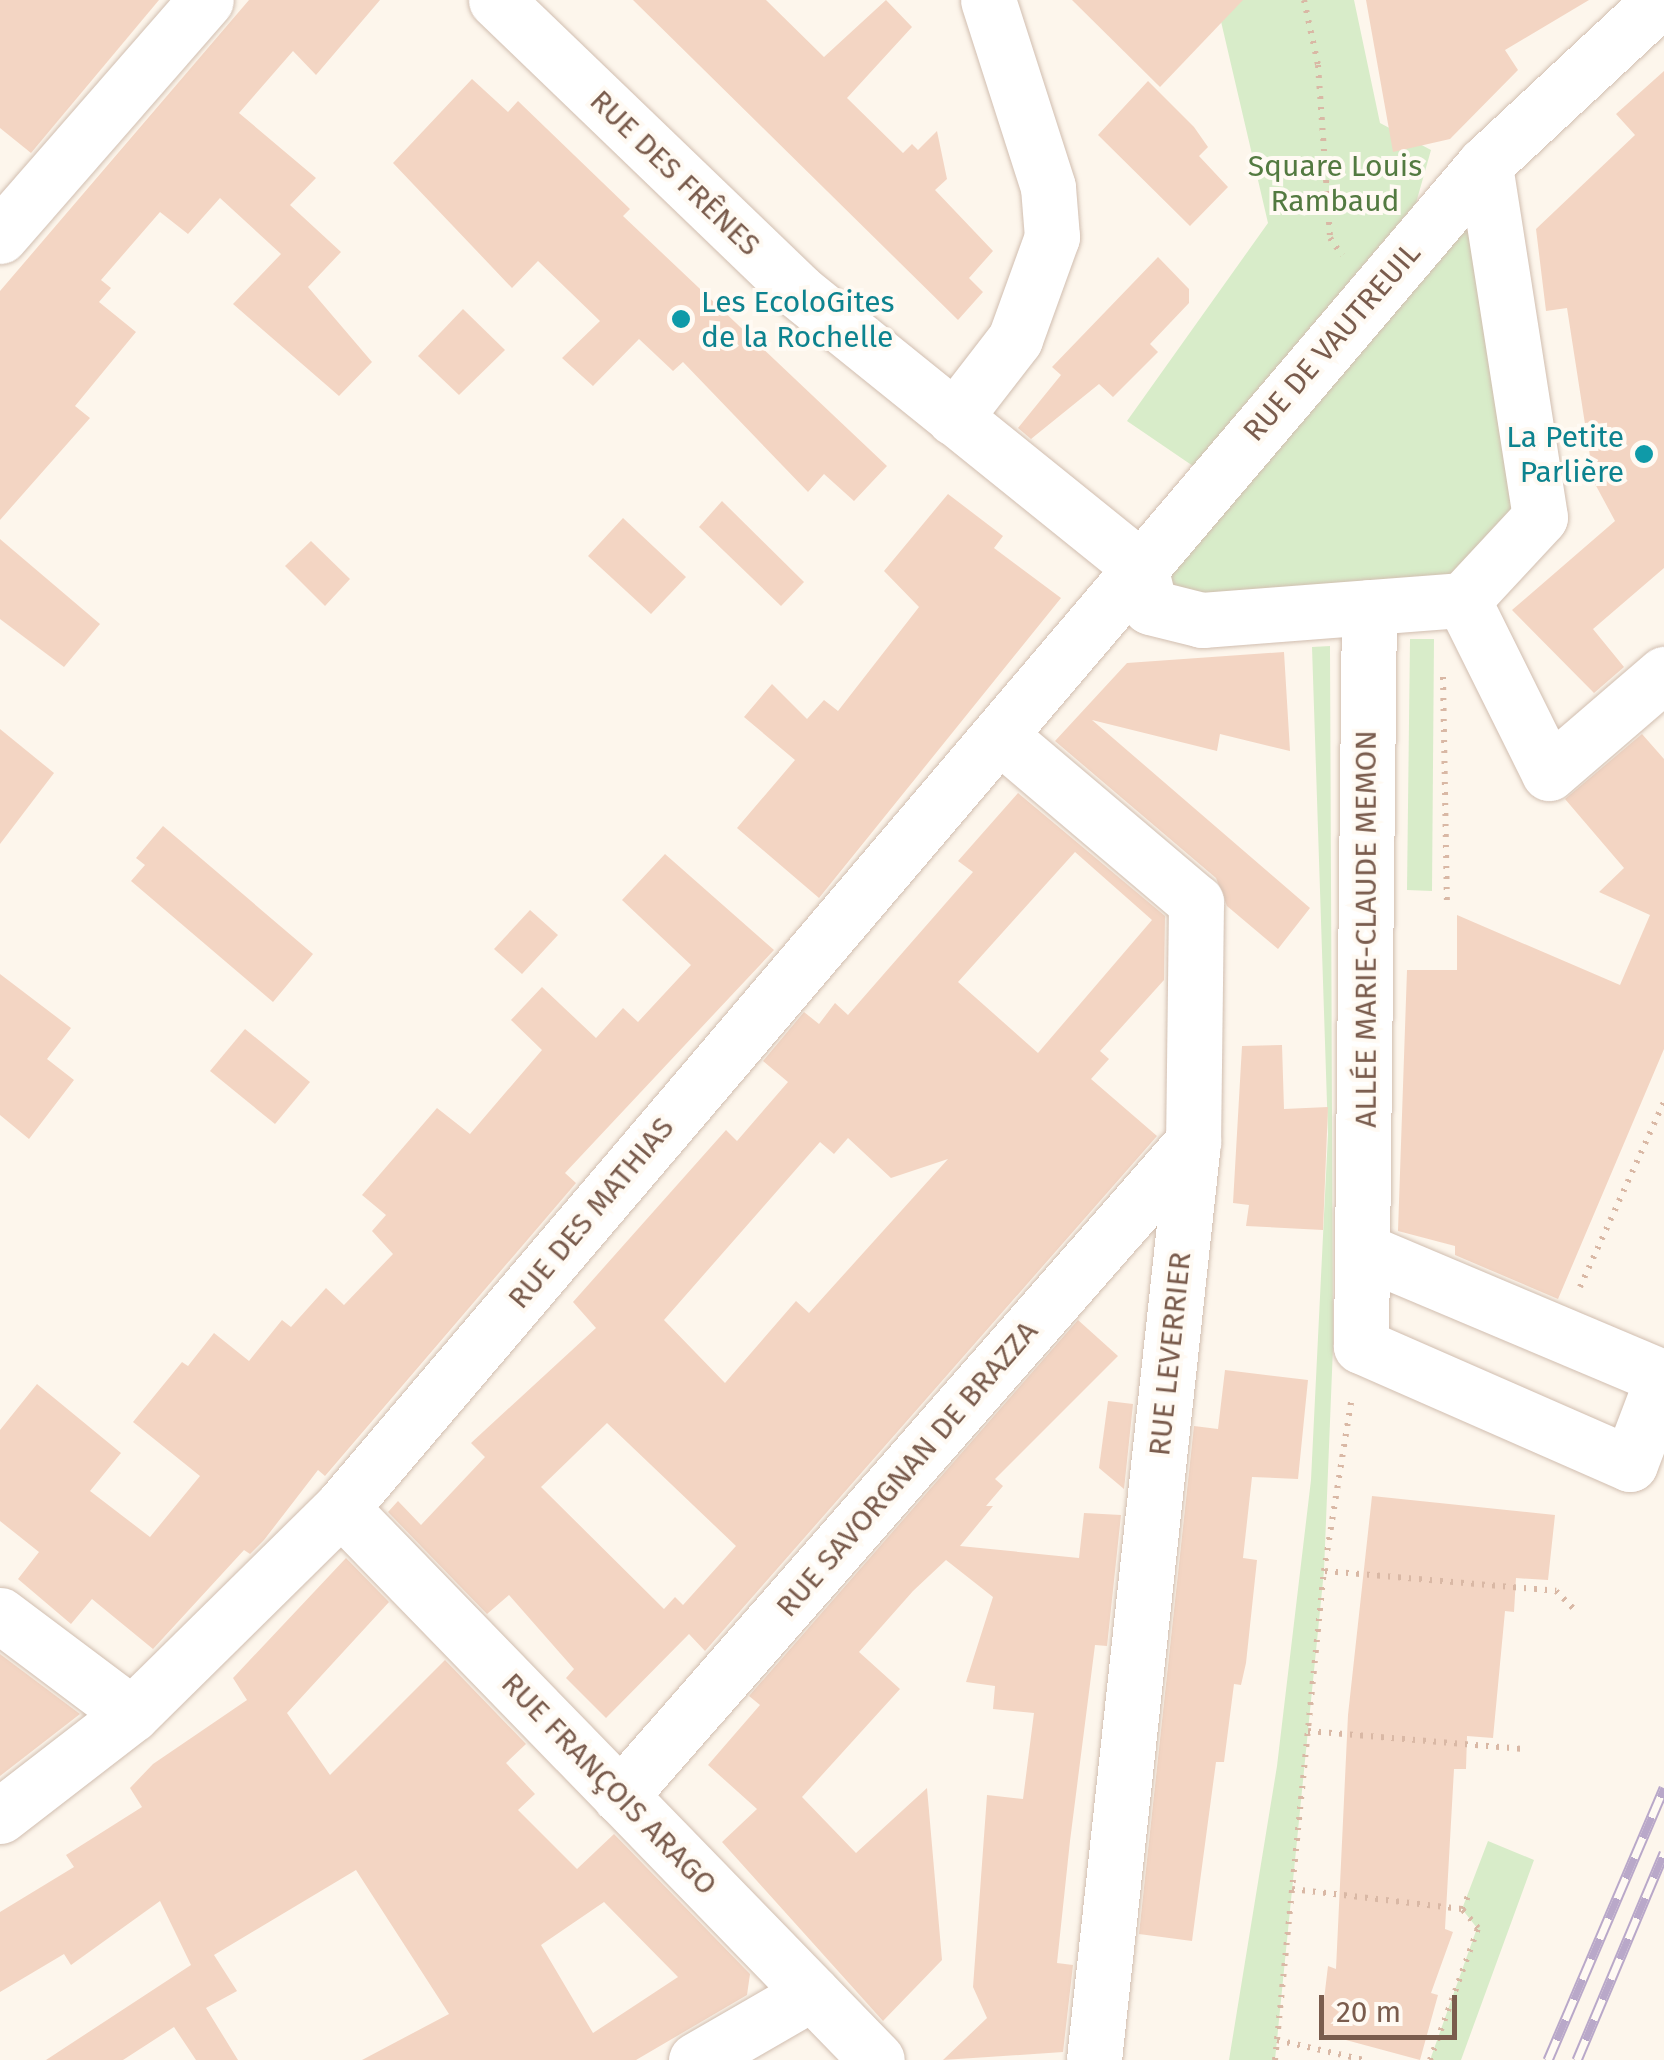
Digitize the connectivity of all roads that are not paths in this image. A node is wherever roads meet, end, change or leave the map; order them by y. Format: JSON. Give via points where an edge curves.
{"nodes":[{"id":1,"x":206,"y":0,"type":"edge"},
{"id":2,"x":496,"y":0,"type":"edge"},
{"id":3,"x":988,"y":0,"type":"edge"},
{"id":4,"x":1661,"y":0,"type":"edge"},
{"id":5,"x":1487,"y":172,"type":"junction"},
{"id":6,"x":0,"y":236,"type":"edge"},
{"id":7,"x":954,"y":418,"type":"junction"},
{"id":8,"x":1145,"y":587,"type":"junction"},
{"id":9,"x":1453,"y":601,"type":"junction"},
{"id":10,"x":1368,"y":607,"type":"junction"},
{"id":11,"x":1664,"y":674,"type":"edge"},
{"id":12,"x":1000,"y":736,"type":"junction"},
{"id":13,"x":1192,"y":1142,"type":"junction"},
{"id":14,"x":1109,"y":1238,"type":"junction"},
{"id":15,"x":1364,"y":1251,"type":"junction"},
{"id":16,"x":1179,"y":1266,"type":"junction"},
{"id":17,"x":341,"y":1508,"type":"junction"},
{"id":18,"x":0,"y":1615,"type":"edge"},
{"id":19,"x":132,"y":1714,"type":"junction"},
{"id":20,"x":620,"y":1796,"type":"junction"},
{"id":21,"x":0,"y":1816,"type":"edge"},
{"id":22,"x":812,"y":1992,"type":"junction"},
{"id":23,"x":696,"y":2060,"type":"edge"},
{"id":24,"x":878,"y":2060,"type":"edge"},
{"id":25,"x":1094,"y":2060,"type":"edge"}],
"edges":[{"from":1,"to":6,"type":"street"},
{"from":2,"to":7,"type":"street","name":"RUE DES FRÊNES","via":[[798,291]]},
{"from":3,"to":7,"type":"street","via":[[1048,187],[1052,236],[1015,338]]},
{"from":4,"to":5,"type":"street","name":"RUE DE VAUTREUIL"},
{"from":5,"to":8,"type":"street","name":"RUE DE VAUTREUIL","via":[[1370,298]]},
{"from":5,"to":9,"type":"street","via":[[1540,516]]},
{"from":7,"to":8,"type":"street","name":"RUE DES FRÊNES"},
{"from":8,"to":10,"type":"street","via":[[1202,620]]},
{"from":8,"to":12,"type":"street","name":"RUE DES MATHIAS"},
{"from":9,"to":10,"type":"street"},
{"from":9,"to":11,"type":"street","via":[[1548,773]]},
{"from":10,"to":15,"type":"street","name":"ALLÉE MARIE-CLAUDE MEMON"},
{"from":12,"to":13,"type":"street","name":"RUE LEVERRIER","via":[[1196,902]]},
{"from":12,"to":17,"type":"street","name":"RUE DES MATHIAS"},
{"from":13,"to":14,"type":"street","name":"RUE SAVORGNAN DE BRAZZA"},
{"from":13,"to":16,"type":"street","name":"RUE LEVERRIER"},
{"from":14,"to":16,"type":"street"},
{"from":14,"to":20,"type":"street","name":"RUE SAVORGNAN DE BRAZZA"},
{"from":15,"to":15,"type":"street","name":"ALLÉE MARIE-CLAUDE MEMON","via":[[1361,1346],[1630,1464],[1663,1377]]},
{"from":16,"to":25,"type":"street","name":"RUE LEVERRIER"},
{"from":17,"to":19,"type":"street","name":"RUE DES MATHIAS"},
{"from":17,"to":20,"type":"street","name":"RUE FRANÇOIS ARAGO"},
{"from":18,"to":19,"type":"street"},
{"from":19,"to":21,"type":"street","name":"RUE DES MATHIAS"},
{"from":20,"to":22,"type":"street","name":"RUE FRANÇOIS ARAGO"},
{"from":22,"to":23,"type":"street"},
{"from":22,"to":24,"type":"street","name":"RUE FRANÇOIS ARAGO"}]}
